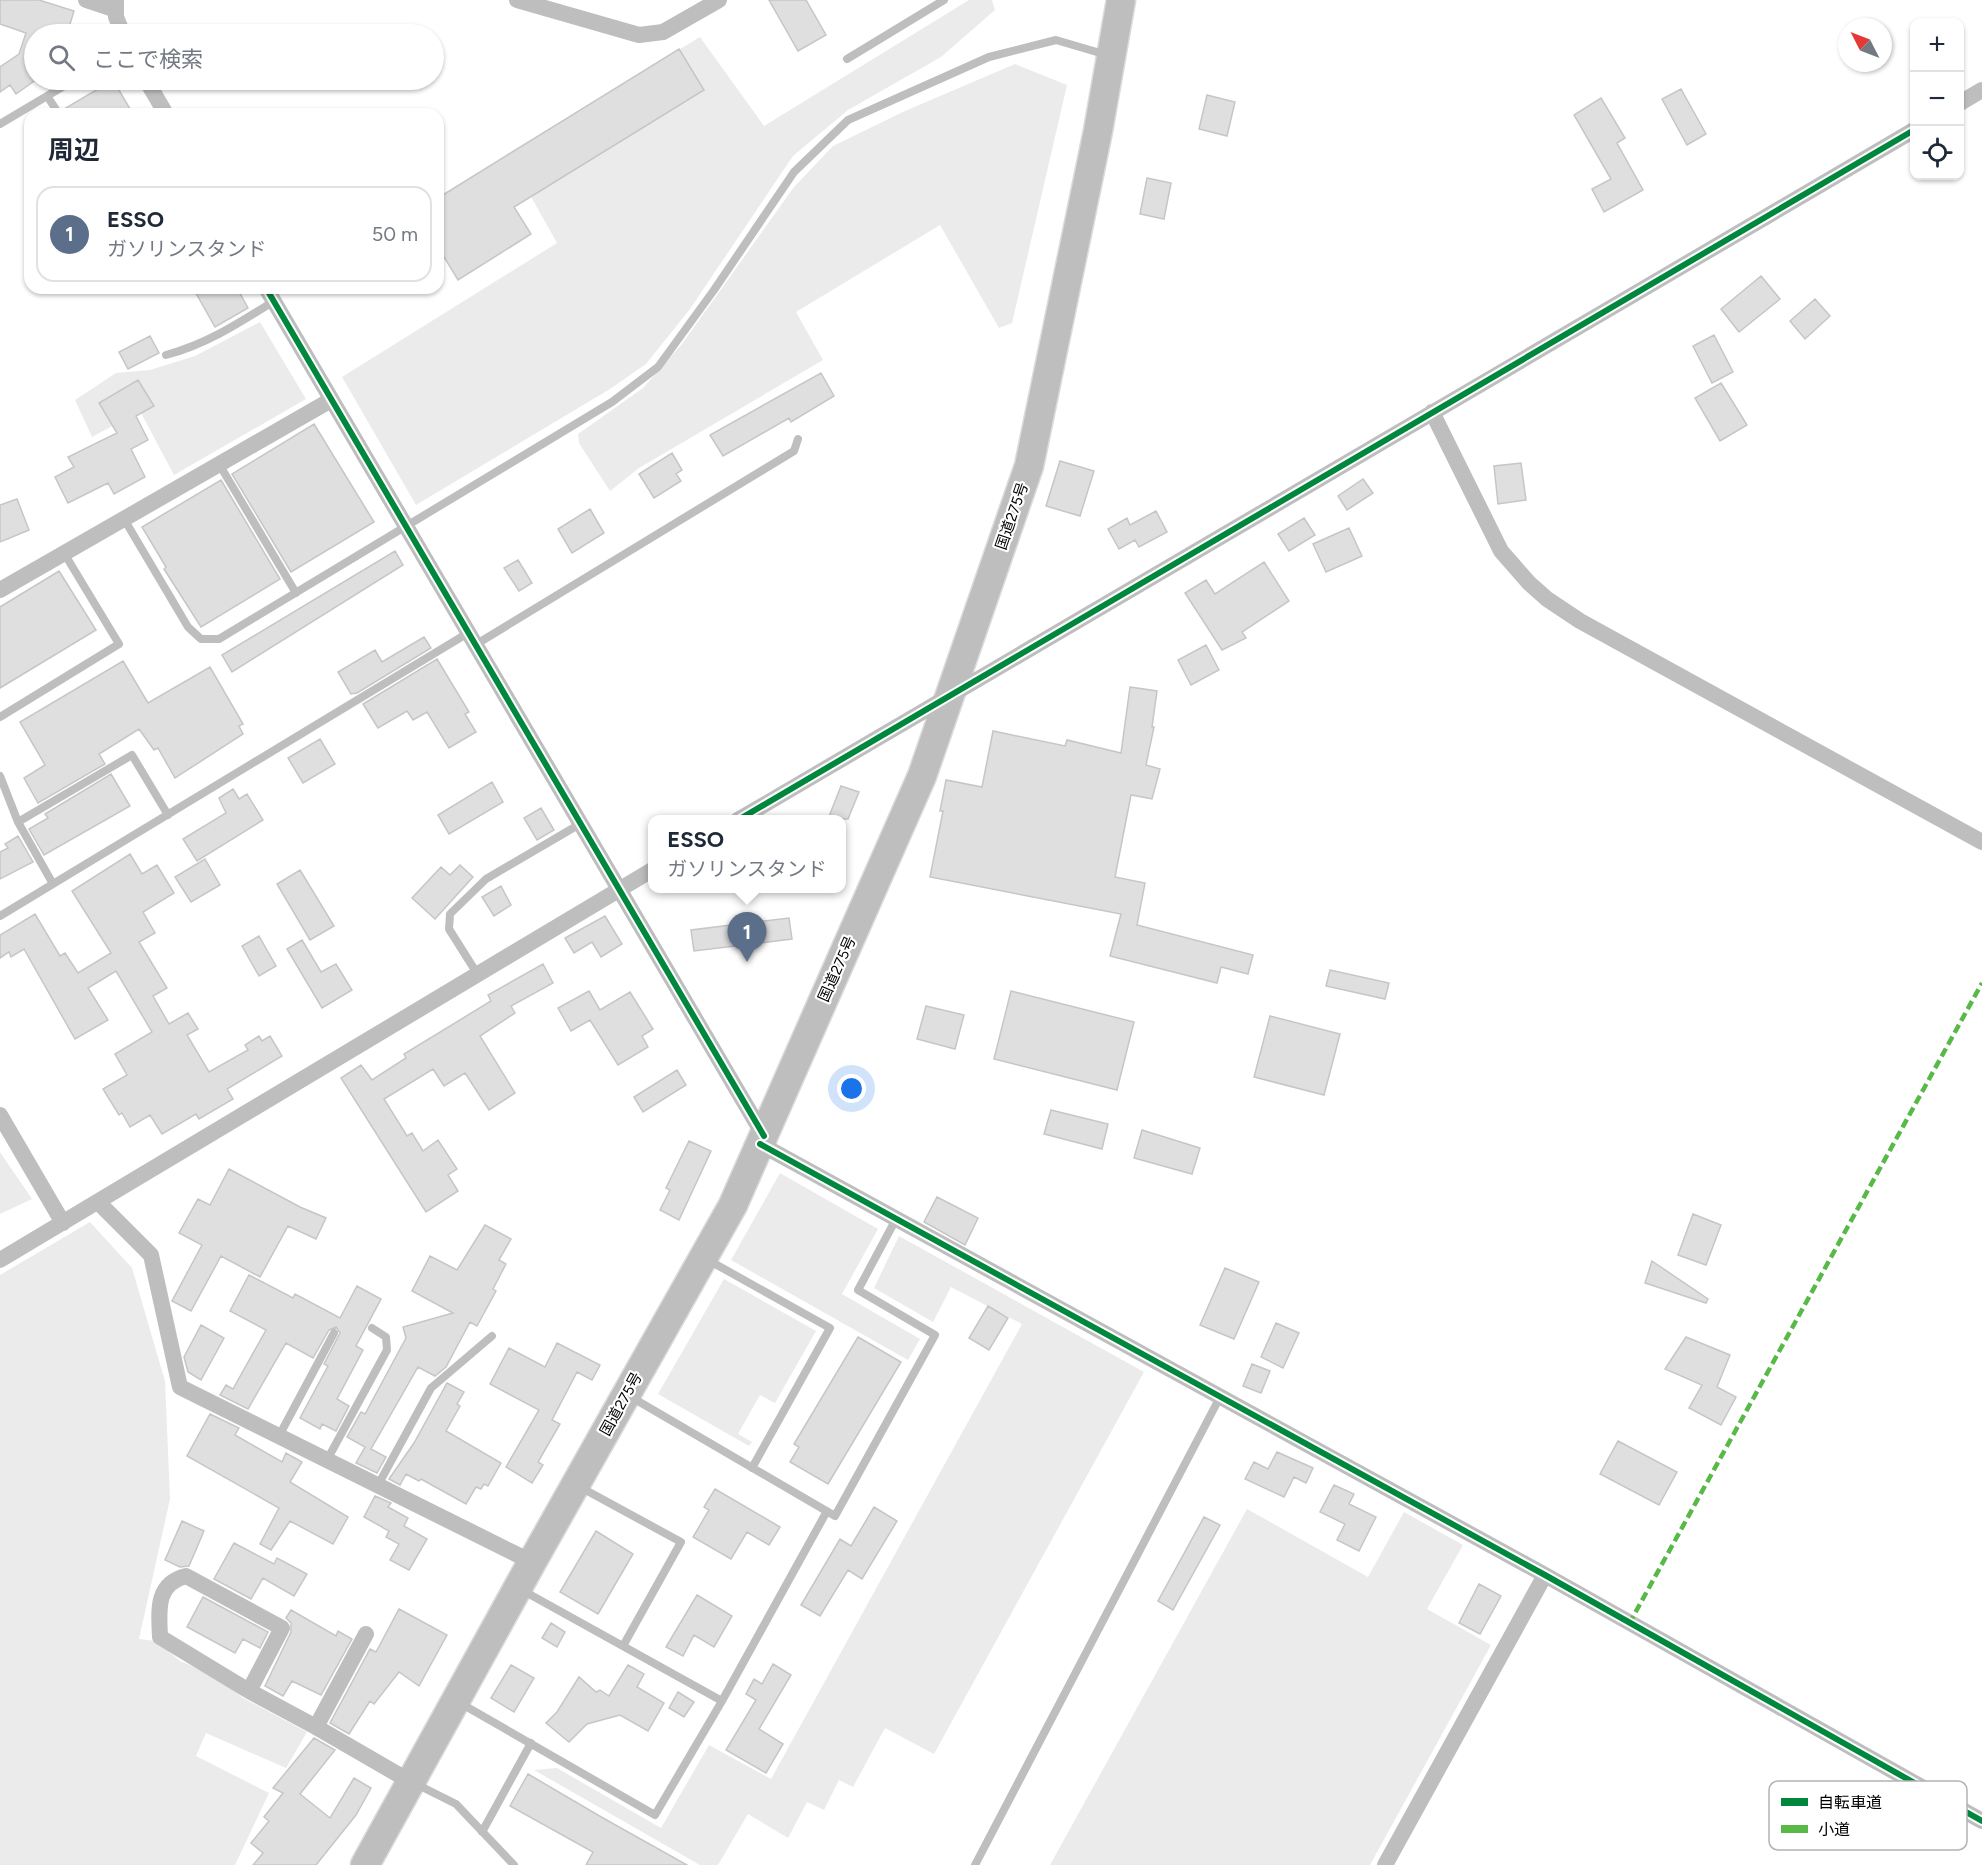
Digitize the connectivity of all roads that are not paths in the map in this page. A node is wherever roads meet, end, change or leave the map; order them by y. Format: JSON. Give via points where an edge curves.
{"nodes":[{"id":1,"x":86,"y":0,"type":"edge"},
{"id":2,"x":517,"y":0,"type":"edge"},
{"id":3,"x":719,"y":0,"type":"edge"},
{"id":4,"x":944,"y":0,"type":"edge"},
{"id":5,"x":1121,"y":0,"type":"edge"},
{"id":6,"x":116,"y":5,"type":"edge"},
{"id":7,"x":119,"y":24,"type":"edge"},
{"id":8,"x":1111,"y":57,"type":"junction"},
{"id":9,"x":847,"y":59,"type":"dead end"},
{"id":10,"x":58,"y":90,"type":"edge"},
{"id":11,"x":152,"y":90,"type":"edge"},
{"id":12,"x":1982,"y":90,"type":"edge"},
{"id":13,"x":47,"y":96,"type":"junction"},
{"id":14,"x":1964,"y":100,"type":"edge"},
{"id":15,"x":26,"y":108,"type":"edge"},
{"id":16,"x":55,"y":108,"type":"edge"},
{"id":17,"x":162,"y":108,"type":"edge"},
{"id":18,"x":24,"y":109,"type":"edge"},
{"id":19,"x":0,"y":123,"type":"edge"},
{"id":20,"x":1910,"y":132,"type":"edge"},
{"id":21,"x":270,"y":295,"type":"edge"},
{"id":22,"x":166,"y":355,"type":"dead end"},
{"id":23,"x":331,"y":400,"type":"junction"},
{"id":24,"x":1432,"y":412,"type":"junction"},
{"id":25,"x":798,"y":439,"type":"dead end"},
{"id":26,"x":219,"y":464,"type":"junction"},
{"id":27,"x":123,"y":519,"type":"junction"},
{"id":28,"x":406,"y":528,"type":"junction"},
{"id":29,"x":64,"y":553,"type":"junction"},
{"id":30,"x":0,"y":590,"type":"edge"},
{"id":31,"x":296,"y":593,"type":"junction"},
{"id":32,"x":472,"y":639,"type":"junction"},
{"id":33,"x":951,"y":692,"type":"junction"},
{"id":34,"x":0,"y":717,"type":"edge"},
{"id":35,"x":0,"y":776,"type":"edge"},
{"id":36,"x":168,"y":815,"type":"junction"},
{"id":37,"x":745,"y":815,"type":"edge"},
{"id":38,"x":18,"y":822,"type":"junction"},
{"id":39,"x":580,"y":824,"type":"junction"},
{"id":40,"x":1982,"y":842,"type":"edge"},
{"id":41,"x":648,"y":872,"type":"edge"},
{"id":42,"x":53,"y":885,"type":"junction"},
{"id":43,"x":619,"y":890,"type":"junction"},
{"id":44,"x":0,"y":916,"type":"edge"},
{"id":45,"x":478,"y":975,"type":"junction"},
{"id":46,"x":0,"y":1115,"type":"edge"},
{"id":47,"x":762,"y":1140,"type":"junction"},
{"id":48,"x":98,"y":1202,"type":"junction"},
{"id":49,"x":896,"y":1219,"type":"junction"},
{"id":50,"x":63,"y":1223,"type":"junction"},
{"id":51,"x":704,"y":1257,"type":"junction"},
{"id":52,"x":0,"y":1260,"type":"edge"},
{"id":53,"x":372,"y":1328,"type":"dead end"},
{"id":54,"x":334,"y":1333,"type":"dead end"},
{"id":55,"x":492,"y":1336,"type":"dead end"},
{"id":56,"x":626,"y":1395,"type":"junction"},
{"id":57,"x":1220,"y":1397,"type":"junction"},
{"id":58,"x":279,"y":1436,"type":"junction"},
{"id":59,"x":327,"y":1460,"type":"junction"},
{"id":60,"x":752,"y":1468,"type":"junction"},
{"id":61,"x":575,"y":1484,"type":"junction"},
{"id":62,"x":378,"y":1485,"type":"junction"},
{"id":63,"x":827,"y":1511,"type":"junction"},
{"id":64,"x":532,"y":1562,"type":"junction"},
{"id":65,"x":1545,"y":1575,"type":"junction"},
{"id":66,"x":517,"y":1588,"type":"junction"},
{"id":67,"x":366,"y":1634,"type":"dead end"},
{"id":68,"x":622,"y":1646,"type":"junction"},
{"id":69,"x":249,"y":1691,"type":"junction"},
{"id":70,"x":455,"y":1700,"type":"junction"},
{"id":71,"x":722,"y":1701,"type":"junction"},
{"id":72,"x":316,"y":1727,"type":"junction"},
{"id":73,"x":531,"y":1743,"type":"junction"},
{"id":74,"x":1911,"y":1781,"type":"edge"},
{"id":75,"x":411,"y":1782,"type":"junction"},
{"id":76,"x":1967,"y":1813,"type":"edge"},
{"id":77,"x":1982,"y":1821,"type":"edge"},
{"id":78,"x":482,"y":1832,"type":"junction"},
{"id":79,"x":365,"y":1865,"type":"edge"},
{"id":80,"x":514,"y":1865,"type":"edge"},
{"id":81,"x":975,"y":1865,"type":"edge"},
{"id":82,"x":1385,"y":1865,"type":"edge"}],
"edges":[{"from":1,"to":6,"type":"street"},
{"from":2,"to":3,"type":"street","via":[[639,35],[663,32]]},
{"from":4,"to":9,"type":"lane"},
{"from":5,"to":8,"type":"highway","name":"国道275号"},
{"from":6,"to":7,"type":"street"},
{"from":8,"to":28,"type":"lane","via":[[1056,40],[989,57],[848,120],[794,172],[658,367],[612,402]]},
{"from":8,"to":33,"type":"highway","name":"国道275号","via":[[1029,466]]},
{"from":10,"to":13,"type":"lane"},
{"from":11,"to":17,"type":"street"},
{"from":12,"to":14,"type":"street"},
{"from":13,"to":15,"type":"lane"},
{"from":13,"to":16,"type":"lane"},
{"from":18,"to":19,"type":"lane"},
{"from":20,"to":24,"type":"street"},
{"from":21,"to":22,"type":"lane","via":[[217,337]]},
{"from":21,"to":23,"type":"street"},
{"from":23,"to":26,"type":"street"},
{"from":23,"to":28,"type":"street"},
{"from":24,"to":33,"type":"street"},
{"from":24,"to":40,"type":"street","via":[[1501,551],[1547,598],[1580,621]]},
{"from":25,"to":32,"type":"lane","via":[[794,451]]},
{"from":26,"to":27,"type":"street"},
{"from":26,"to":31,"type":"lane"},
{"from":27,"to":29,"type":"street"},
{"from":27,"to":31,"type":"lane","via":[[188,627],[201,639],[219,639]]},
{"from":28,"to":31,"type":"lane"},
{"from":28,"to":32,"type":"street"},
{"from":29,"to":30,"type":"street"},
{"from":29,"to":34,"type":"lane","via":[[119,644]]},
{"from":32,"to":36,"type":"lane"},
{"from":32,"to":39,"type":"street"},
{"from":33,"to":37,"type":"street"},
{"from":33,"to":47,"type":"highway","name":"国道275号","via":[[922,776]]},
{"from":35,"to":38,"type":"lane"},
{"from":36,"to":38,"type":"lane","via":[[132,755]]},
{"from":36,"to":42,"type":"lane"},
{"from":38,"to":42,"type":"lane"},
{"from":39,"to":43,"type":"street"},
{"from":39,"to":45,"type":"lane","via":[[486,879],[450,914],[449,929]]},
{"from":41,"to":43,"type":"street"},
{"from":42,"to":44,"type":"lane"},
{"from":43,"to":45,"type":"street"},
{"from":43,"to":47,"type":"street"},
{"from":45,"to":48,"type":"street"},
{"from":46,"to":50,"type":"street"},
{"from":47,"to":49,"type":"street"},
{"from":47,"to":51,"type":"highway","name":"国道275号"},
{"from":48,"to":50,"type":"street"},
{"from":48,"to":58,"type":"street","via":[[151,1255],[180,1387]]},
{"from":49,"to":57,"type":"street"},
{"from":49,"to":63,"type":"lane","via":[[858,1290],[935,1335],[835,1516]]},
{"from":50,"to":52,"type":"street"},
{"from":51,"to":56,"type":"highway","name":"国道275号"},
{"from":51,"to":60,"type":"lane","via":[[830,1328]]},
{"from":53,"to":59,"type":"lane","via":[[386,1337],[387,1350]]},
{"from":54,"to":58,"type":"lane"},
{"from":55,"to":62,"type":"lane","via":[[431,1388]]},
{"from":56,"to":60,"type":"lane"},
{"from":56,"to":61,"type":"highway","name":"国道275号"},
{"from":57,"to":65,"type":"street"},
{"from":57,"to":81,"type":"lane"},
{"from":58,"to":59,"type":"street"},
{"from":59,"to":62,"type":"street"},
{"from":60,"to":63,"type":"lane"},
{"from":61,"to":64,"type":"highway","name":"国道275号"},
{"from":61,"to":68,"type":"lane","via":[[681,1542]]},
{"from":62,"to":64,"type":"street"},
{"from":63,"to":71,"type":"lane"},
{"from":64,"to":66,"type":"highway","name":"国道275号"},
{"from":65,"to":74,"type":"street"},
{"from":65,"to":82,"type":"street"},
{"from":66,"to":68,"type":"lane"},
{"from":66,"to":70,"type":"highway","name":"国道275号"},
{"from":67,"to":72,"type":"street"},
{"from":68,"to":71,"type":"lane"},
{"from":69,"to":69,"type":"street","via":[[282,1628],[186,1576],[173,1579],[162,1594],[160,1637]]},
{"from":69,"to":72,"type":"street"},
{"from":70,"to":73,"type":"lane"},
{"from":70,"to":75,"type":"highway","name":"国道275号"},
{"from":71,"to":73,"type":"lane","via":[[655,1815]]},
{"from":72,"to":75,"type":"street"},
{"from":73,"to":78,"type":"lane"},
{"from":75,"to":78,"type":"lane","via":[[456,1804]]},
{"from":75,"to":79,"type":"highway","name":"国道275号"},
{"from":76,"to":77,"type":"street"},
{"from":78,"to":80,"type":"lane"}]}
